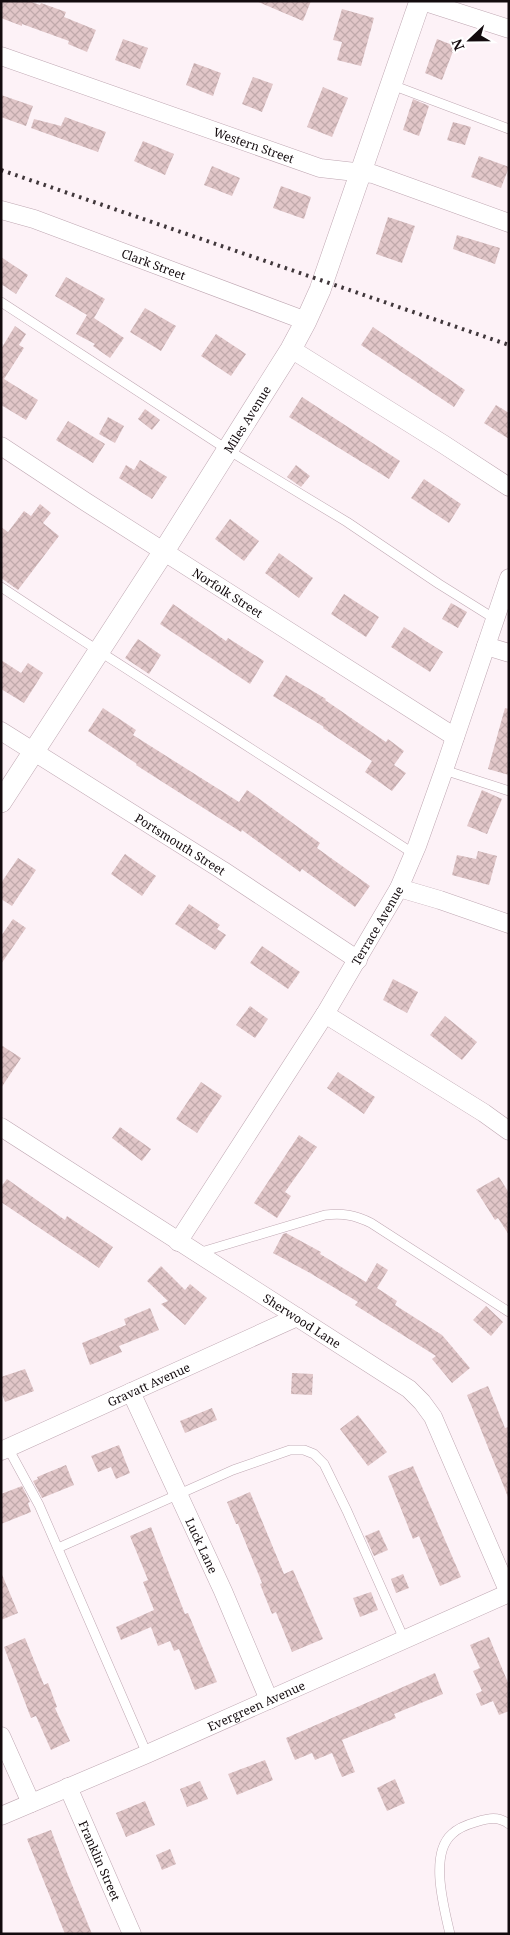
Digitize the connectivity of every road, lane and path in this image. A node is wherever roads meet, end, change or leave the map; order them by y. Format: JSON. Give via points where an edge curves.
{"nodes":[{"id":1,"x":421,"y":1,"type":"edge"},
{"id":2,"x":509,"y":29,"type":"edge"},
{"id":3,"x":1,"y":56,"type":"edge"},
{"id":4,"x":391,"y":85,"type":"junction"},
{"id":5,"x":509,"y":128,"type":"edge"},
{"id":6,"x":361,"y":173,"type":"junction"},
{"id":7,"x":1,"y":210,"type":"edge"},
{"id":8,"x":509,"y":223,"type":"edge"},
{"id":9,"x":1,"y":302,"type":"edge"},
{"id":10,"x":306,"y":321,"type":"junction"},
{"id":11,"x":291,"y":349,"type":"junction"},
{"id":12,"x":1,"y":446,"type":"edge"},
{"id":13,"x":228,"y":450,"type":"junction"},
{"id":14,"x":509,"y":487,"type":"edge"},
{"id":15,"x":164,"y":551,"type":"junction"},
{"id":16,"x":509,"y":578,"type":"edge"},
{"id":17,"x":1,"y":587,"type":"edge"},
{"id":18,"x":495,"y":619,"type":"junction"},
{"id":19,"x":486,"y":646,"type":"junction"},
{"id":20,"x":98,"y":652,"type":"junction"},
{"id":21,"x":509,"y":653,"type":"edge"},
{"id":22,"x":1,"y":731,"type":"edge"},
{"id":23,"x":455,"y":737,"type":"junction"},
{"id":24,"x":33,"y":752,"type":"junction"},
{"id":25,"x":444,"y":770,"type":"junction"},
{"id":26,"x":509,"y":790,"type":"edge"},
{"id":27,"x":1,"y":802,"type":"edge"},
{"id":28,"x":414,"y":854,"type":"junction"},
{"id":29,"x":399,"y":888,"type":"junction"},
{"id":30,"x":509,"y":924,"type":"edge"},
{"id":31,"x":358,"y":960,"type":"junction"},
{"id":32,"x":325,"y":1014,"type":"junction"},
{"id":33,"x":1,"y":1127,"type":"edge"},
{"id":34,"x":509,"y":1131,"type":"edge"},
{"id":35,"x":178,"y":1242,"type":"junction"},
{"id":36,"x":196,"y":1253,"type":"junction"},
{"id":37,"x":509,"y":1312,"type":"edge"},
{"id":38,"x":297,"y":1317,"type":"junction"},
{"id":39,"x":131,"y":1392,"type":"junction"},
{"id":40,"x":5,"y":1449,"type":"edge"},
{"id":41,"x":178,"y":1494,"type":"junction"},
{"id":42,"x":58,"y":1548,"type":"junction"},
{"id":43,"x":509,"y":1593,"type":"edge"},
{"id":44,"x":404,"y":1639,"type":"junction"},
{"id":45,"x":269,"y":1700,"type":"junction"},
{"id":46,"x":1,"y":1736,"type":"edge"},
{"id":47,"x":147,"y":1754,"type":"junction"},
{"id":48,"x":68,"y":1787,"type":"junction"},
{"id":49,"x":31,"y":1803,"type":"junction"},
{"id":50,"x":1,"y":1816,"type":"edge"},
{"id":51,"x":509,"y":1824,"type":"edge"},
{"id":52,"x":132,"y":1934,"type":"edge"},
{"id":53,"x":450,"y":1934,"type":"edge"}],
"edges":[{"from":1,"to":2,"type":"street"},
{"from":1,"to":4,"type":"street","name":"Miles Avenue"},
{"from":3,"to":6,"type":"street","name":"Western Street","via":[[320,168]]},
{"from":4,"to":5,"type":"lane"},
{"from":4,"to":6,"type":"street","name":"Miles Avenue"},
{"from":6,"to":8,"type":"street","name":"Western Street","via":[[384,178]]},
{"from":6,"to":10,"type":"street","name":"Miles Avenue"},
{"from":7,"to":10,"type":"street","name":"Clark Street"},
{"from":9,"to":13,"type":"lane"},
{"from":10,"to":11,"type":"street","name":"Miles Avenue"},
{"from":11,"to":13,"type":"street","name":"Miles Avenue"},
{"from":11,"to":14,"type":"street"},
{"from":12,"to":15,"type":"street","name":"Norfolk Street"},
{"from":13,"to":15,"type":"street","name":"Miles Avenue"},
{"from":13,"to":18,"type":"lane","via":[[347,522]]},
{"from":15,"to":20,"type":"street","name":"Miles Avenue"},
{"from":15,"to":23,"type":"street","name":"Norfolk Street"},
{"from":16,"to":18,"type":"street","name":"Terrace Avenue"},
{"from":17,"to":20,"type":"lane"},
{"from":18,"to":19,"type":"street","name":"Terrace Avenue"},
{"from":19,"to":21,"type":"street"},
{"from":19,"to":23,"type":"street","name":"Terrace Avenue"},
{"from":20,"to":24,"type":"street","name":"Miles Avenue"},
{"from":20,"to":28,"type":"lane"},
{"from":22,"to":24,"type":"street","name":"Portsmouth Street"},
{"from":23,"to":25,"type":"street","name":"Terrace Avenue"},
{"from":24,"to":27,"type":"street","name":"Miles Avenue"},
{"from":24,"to":31,"type":"street","name":"Portsmouth Street"},
{"from":25,"to":26,"type":"lane"},
{"from":25,"to":28,"type":"street","name":"Terrace Avenue"},
{"from":28,"to":29,"type":"street","name":"Terrace Avenue"},
{"from":29,"to":30,"type":"street"},
{"from":29,"to":31,"type":"street","name":"Terrace Avenue"},
{"from":31,"to":32,"type":"street","name":"Terrace Avenue"},
{"from":32,"to":34,"type":"street"},
{"from":32,"to":35,"type":"street","name":"Terrace Avenue"},
{"from":33,"to":35,"type":"street","name":"Sherwood Lane"},
{"from":35,"to":36,"type":"street","name":"Sherwood Lane"},
{"from":36,"to":37,"type":"lane","via":[[325,1215],[354,1215]]},
{"from":36,"to":38,"type":"street","name":"Sherwood Lane"},
{"from":38,"to":39,"type":"street","name":"Gravatt Avenue"},
{"from":38,"to":43,"type":"street","name":"Sherwood Lane","via":[[409,1389],[422,1402],[433,1417]]},
{"from":39,"to":40,"type":"street","name":"Gravatt Avenue"},
{"from":39,"to":41,"type":"street","name":"Luck Lane"},
{"from":40,"to":42,"type":"lane","via":[[40,1505]]},
{"from":41,"to":42,"type":"lane"},
{"from":41,"to":44,"type":"lane","via":[[290,1450],[314,1454],[324,1464],[347,1511]]},
{"from":41,"to":45,"type":"street","name":"Luck Lane"},
{"from":42,"to":47,"type":"lane"},
{"from":43,"to":44,"type":"street","name":"Evergreen Avenue"},
{"from":44,"to":45,"type":"street","name":"Evergreen Avenue"},
{"from":45,"to":47,"type":"street","name":"Evergreen Avenue"},
{"from":46,"to":49,"type":"street"},
{"from":47,"to":48,"type":"street","name":"Evergreen Avenue"},
{"from":48,"to":49,"type":"street","name":"Evergreen Avenue"},
{"from":48,"to":52,"type":"street","name":"Franklin Street"},
{"from":49,"to":50,"type":"street","name":"Evergreen Avenue"},
{"from":51,"to":53,"type":"lane","via":[[489,1818],[471,1824],[452,1834],[442,1849],[439,1866]]}]}
